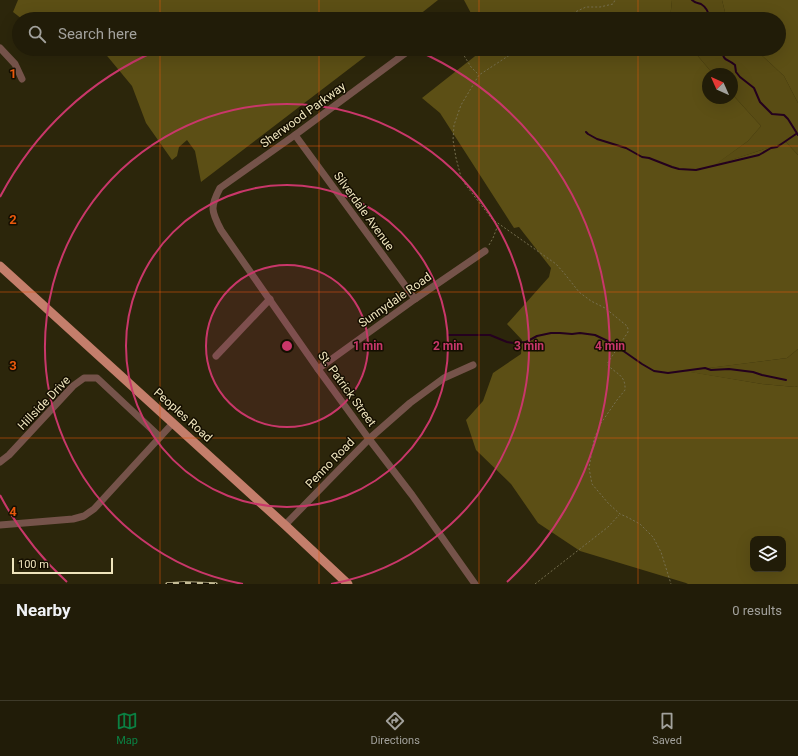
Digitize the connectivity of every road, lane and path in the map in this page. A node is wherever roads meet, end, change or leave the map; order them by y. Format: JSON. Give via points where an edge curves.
{"nodes":[{"id":1,"x":615,"y":0,"type":"edge"},
{"id":2,"x":575,"y":12,"type":"edge"},
{"id":3,"x":0,"y":48,"type":"edge"},
{"id":4,"x":402,"y":56,"type":"edge"},
{"id":5,"x":465,"y":56,"type":"edge"},
{"id":6,"x":508,"y":56,"type":"edge"},
{"id":7,"x":478,"y":75,"type":"junction"},
{"id":8,"x":22,"y":79,"type":"dead end"},
{"id":9,"x":295,"y":135,"type":"junction"},
{"id":10,"x":213,"y":202,"type":"joint"},
{"id":11,"x":499,"y":224,"type":"junction"},
{"id":12,"x":485,"y":251,"type":"joint"},
{"id":13,"x":0,"y":266,"type":"edge"},
{"id":14,"x":270,"y":299,"type":"junction"},
{"id":15,"x":415,"y":299,"type":"junction"},
{"id":16,"x":216,"y":356,"type":"dead end"},
{"id":17,"x":472,"y":365,"type":"dead end"},
{"id":18,"x":318,"y":369,"type":"junction"},
{"id":19,"x":173,"y":423,"type":"junction"},
{"id":20,"x":160,"y":437,"type":"junction"},
{"id":21,"x":369,"y":439,"type":"junction"},
{"id":22,"x":0,"y":462,"type":"edge"},
{"id":23,"x":620,"y":514,"type":"junction"},
{"id":24,"x":0,"y":525,"type":"edge"},
{"id":25,"x":285,"y":525,"type":"junction"},
{"id":26,"x":348,"y":584,"type":"edge"},
{"id":27,"x":475,"y":584,"type":"edge"},
{"id":28,"x":535,"y":584,"type":"edge"},
{"id":29,"x":671,"y":584,"type":"edge"}],
"edges":[{"from":1,"to":2,"type":"path","via":[[613,4],[586,7]]},
{"from":3,"to":8,"type":"street","via":[[15,64]]},
{"from":4,"to":9,"type":"street","name":"Sherwood Parkway"},
{"from":5,"to":7,"type":"path"},
{"from":6,"to":7,"type":"path"},
{"from":7,"to":11,"type":"path","via":[[461,105],[454,124],[453,140],[465,184],[492,219]]},
{"from":9,"to":10,"type":"street","name":"Sherwood Parkway","via":[[220,188]]},
{"from":9,"to":15,"type":"street","name":"Silverdale Avenue"},
{"from":10,"to":14,"type":"street","name":"St. Patrick Street","via":[[213,216],[221,230]]},
{"from":11,"to":12,"type":"path"},
{"from":11,"to":23,"type":"path","via":[[556,264],[579,292],[627,326],[628,332],[607,364],[624,380],[625,390],[601,423],[594,439],[589,468],[592,484]]},
{"from":12,"to":15,"type":"street","name":"Sunnydale Road"},
{"from":13,"to":19,"type":"main road","name":"Peoples Road"},
{"from":14,"to":16,"type":"street"},
{"from":14,"to":18,"type":"street","name":"St. Patrick Street"},
{"from":15,"to":18,"type":"street","name":"Sunnydale Road"},
{"from":17,"to":21,"type":"street","name":"Penno Road","via":[[444,378],[410,403]]},
{"from":18,"to":21,"type":"street","name":"St. Patrick Street"},
{"from":19,"to":20,"type":"street"},
{"from":19,"to":25,"type":"main road","name":"Peoples Road"},
{"from":20,"to":22,"type":"street","name":"Hillside Drive","via":[[97,378],[84,378]]},
{"from":20,"to":24,"type":"street","via":[[94,509],[84,516]]},
{"from":21,"to":25,"type":"street","name":"Penno Road"},
{"from":21,"to":27,"type":"street","name":"St. Patrick Street"},
{"from":23,"to":28,"type":"path","via":[[608,527]]},
{"from":23,"to":29,"type":"path","via":[[640,524],[653,537],[661,552]]},
{"from":25,"to":26,"type":"main road","name":"Peoples Road"}]}
